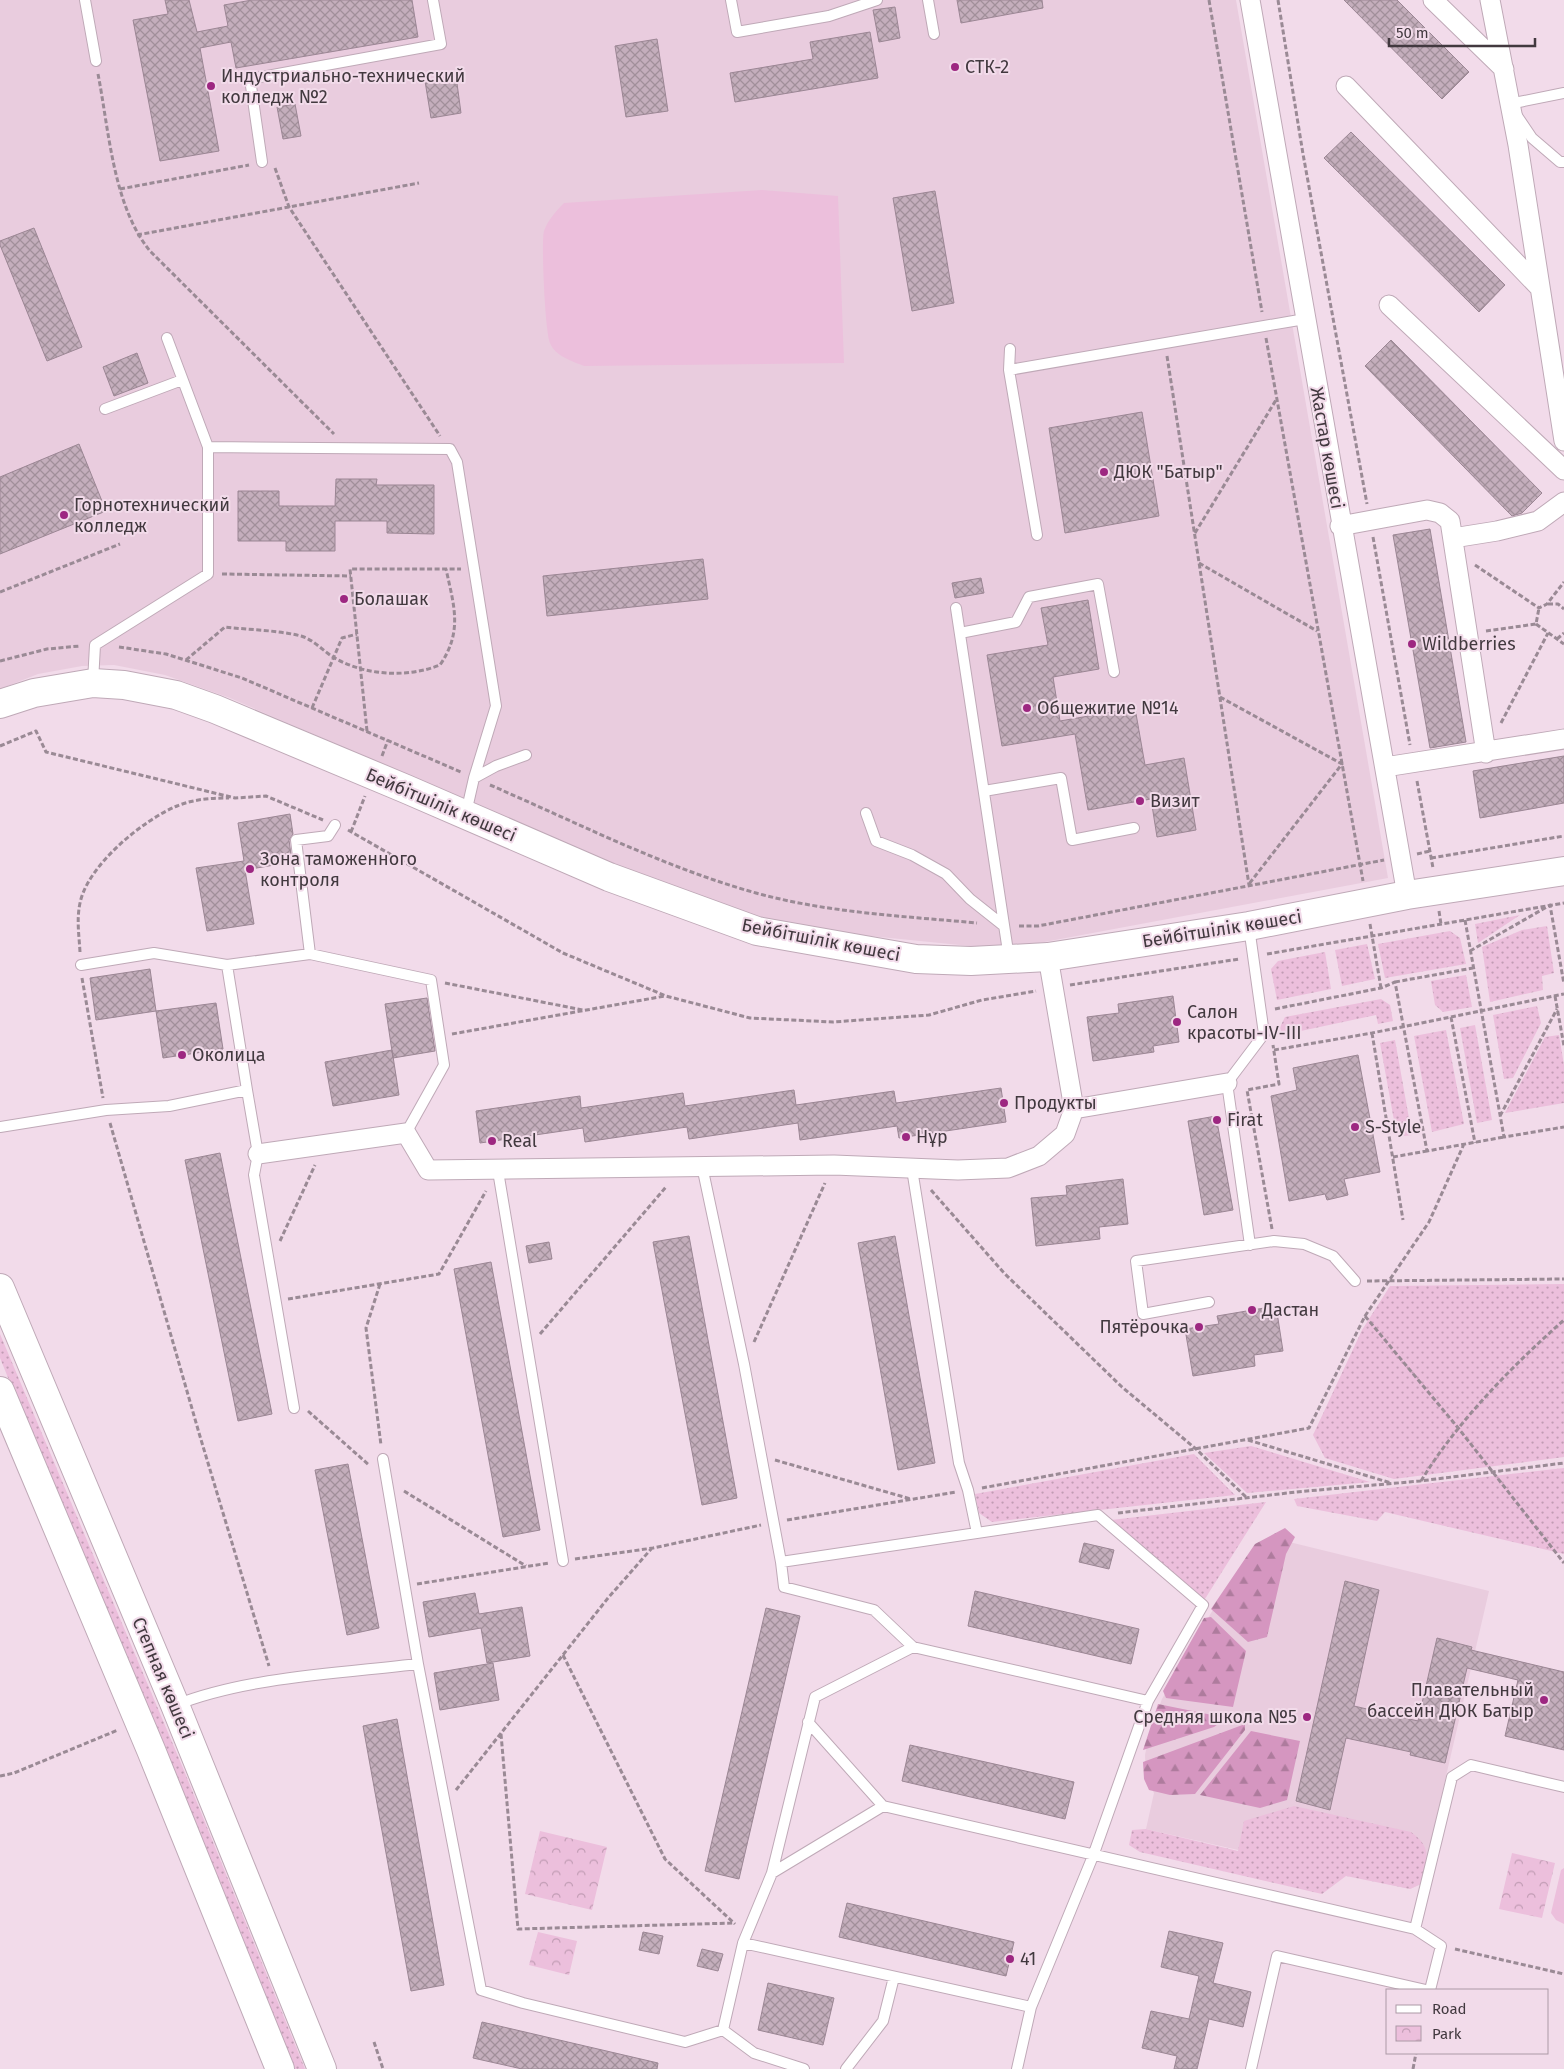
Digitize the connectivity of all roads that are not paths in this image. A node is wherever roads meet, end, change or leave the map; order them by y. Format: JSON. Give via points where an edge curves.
{"nodes":[{"id":1,"x":85,"y":0,"type":"edge"},
{"id":2,"x":433,"y":0,"type":"edge"},
{"id":3,"x":730,"y":0,"type":"edge"},
{"id":4,"x":877,"y":0,"type":"edge"},
{"id":5,"x":928,"y":0,"type":"edge"},
{"id":6,"x":1250,"y":0,"type":"edge"},
{"id":7,"x":1433,"y":0,"type":"edge"},
{"id":8,"x":1490,"y":0,"type":"edge"},
{"id":9,"x":934,"y":34,"type":"dead end"},
{"id":10,"x":96,"y":61,"type":"road end"},
{"id":11,"x":1504,"y":69,"type":"junction"},
{"id":12,"x":1346,"y":86,"type":"dead end"},
{"id":13,"x":1564,"y":93,"type":"edge"},
{"id":14,"x":1509,"y":104,"type":"junction"},
{"id":15,"x":262,"y":162,"type":"road end"},
{"id":16,"x":1564,"y":162,"type":"edge"},
{"id":17,"x":1540,"y":288,"type":"junction"},
{"id":18,"x":1389,"y":305,"type":"dead end"},
{"id":19,"x":1305,"y":319,"type":"junction"},
{"id":20,"x":166,"y":338,"type":"dead end"},
{"id":21,"x":1010,"y":349,"type":"dead end"},
{"id":22,"x":1009,"y":370,"type":"junction"},
{"id":23,"x":182,"y":380,"type":"junction"},
{"id":24,"x":105,"y":409,"type":"dead end"},
{"id":25,"x":1564,"y":441,"type":"edge"},
{"id":26,"x":208,"y":447,"type":"junction"},
{"id":27,"x":1564,"y":470,"type":"edge"},
{"id":28,"x":1564,"y":502,"type":"edge"},
{"id":29,"x":1340,"y":526,"type":"junction"},
{"id":30,"x":1037,"y":535,"type":"dead end"},
{"id":31,"x":1454,"y":545,"type":"junction"},
{"id":32,"x":956,"y":608,"type":"dead end"},
{"id":33,"x":960,"y":633,"type":"junction"},
{"id":34,"x":1114,"y":672,"type":"dead end"},
{"id":35,"x":93,"y":683,"type":"junction"},
{"id":36,"x":0,"y":704,"type":"edge"},
{"id":37,"x":1564,"y":739,"type":"edge"},
{"id":38,"x":1486,"y":753,"type":"junction"},
{"id":39,"x":526,"y":755,"type":"dead end"},
{"id":40,"x":1384,"y":767,"type":"junction"},
{"id":41,"x":474,"y":778,"type":"junction"},
{"id":42,"x":984,"y":791,"type":"junction"},
{"id":43,"x":866,"y":813,"type":"dead end"},
{"id":44,"x":466,"y":814,"type":"junction"},
{"id":45,"x":335,"y":825,"type":"dead end"},
{"id":46,"x":1134,"y":828,"type":"dead end"},
{"id":47,"x":1564,"y":871,"type":"edge"},
{"id":48,"x":1407,"y":895,"type":"junction"},
{"id":49,"x":1004,"y":926,"type":"junction"},
{"id":50,"x":1249,"y":926,"type":"junction"},
{"id":51,"x":310,"y":954,"type":"junction"},
{"id":52,"x":1048,"y":957,"type":"junction"},
{"id":53,"x":1009,"y":959,"type":"junction"},
{"id":54,"x":81,"y":965,"type":"road end"},
{"id":55,"x":227,"y":965,"type":"junction"},
{"id":56,"x":1226,"y":1083,"type":"junction"},
{"id":57,"x":247,"y":1090,"type":"junction"},
{"id":58,"x":1074,"y":1109,"type":"junction"},
{"id":59,"x":0,"y":1127,"type":"edge"},
{"id":60,"x":406,"y":1133,"type":"junction"},
{"id":61,"x":258,"y":1154,"type":"junction"},
{"id":62,"x":702,"y":1166,"type":"junction"},
{"id":63,"x":912,"y":1169,"type":"junction"},
{"id":64,"x":498,"y":1171,"type":"junction"},
{"id":65,"x":1250,"y":1245,"type":"junction"},
{"id":66,"x":1355,"y":1281,"type":"road end"},
{"id":67,"x":0,"y":1288,"type":"edge"},
{"id":68,"x":1209,"y":1302,"type":"dead end"},
{"id":69,"x":0,"y":1391,"type":"edge"},
{"id":70,"x":294,"y":1408,"type":"dead end"},
{"id":71,"x":383,"y":1459,"type":"road end"},
{"id":72,"x":977,"y":1533,"type":"junction"},
{"id":73,"x":563,"y":1561,"type":"road end"},
{"id":74,"x":781,"y":1562,"type":"junction"},
{"id":75,"x":913,"y":1647,"type":"junction"},
{"id":76,"x":418,"y":1664,"type":"junction"},
{"id":77,"x":1148,"y":1700,"type":"junction"},
{"id":78,"x":175,"y":1705,"type":"junction"},
{"id":79,"x":808,"y":1722,"type":"junction"},
{"id":80,"x":1564,"y":1787,"type":"edge"},
{"id":81,"x":884,"y":1806,"type":"junction"},
{"id":82,"x":1093,"y":1856,"type":"junction"},
{"id":83,"x":772,"y":1873,"type":"junction"},
{"id":84,"x":1415,"y":1929,"type":"junction"},
{"id":85,"x":745,"y":1938,"type":"junction"},
{"id":86,"x":894,"y":1977,"type":"junction"},
{"id":87,"x":1422,"y":1989,"type":"edge"},
{"id":88,"x":1430,"y":1989,"type":"edge"},
{"id":89,"x":1031,"y":2007,"type":"junction"},
{"id":90,"x":722,"y":2030,"type":"junction"},
{"id":91,"x":280,"y":2069,"type":"edge"},
{"id":92,"x":322,"y":2069,"type":"edge"},
{"id":93,"x":804,"y":2069,"type":"edge"},
{"id":94,"x":846,"y":2069,"type":"edge"},
{"id":95,"x":1017,"y":2069,"type":"edge"},
{"id":96,"x":1251,"y":2069,"type":"edge"}],
"edges":[{"from":1,"to":10,"type":"lane"},
{"from":2,"to":15,"type":"lane","via":[[441,44],[250,79]]},
{"from":3,"to":4,"type":"lane","via":[[737,32],[829,16]]},
{"from":5,"to":9,"type":"lane"},
{"from":6,"to":19,"type":"street","name":"Жастар көшесі"},
{"from":7,"to":11,"type":"street"},
{"from":8,"to":11,"type":"street"},
{"from":11,"to":14,"type":"street"},
{"from":12,"to":17,"type":"street"},
{"from":13,"to":14,"type":"lane"},
{"from":14,"to":16,"type":"lane","via":[[1532,138]]},
{"from":14,"to":17,"type":"street"},
{"from":17,"to":25,"type":"street"},
{"from":18,"to":27,"type":"street"},
{"from":19,"to":22,"type":"lane"},
{"from":19,"to":29,"type":"street","name":"Жастар көшесі"},
{"from":20,"to":23,"type":"lane"},
{"from":21,"to":22,"type":"lane"},
{"from":22,"to":30,"type":"lane"},
{"from":23,"to":24,"type":"lane"},
{"from":23,"to":26,"type":"lane"},
{"from":26,"to":35,"type":"lane","via":[[208,574],[95,645]]},
{"from":26,"to":41,"type":"lane","via":[[450,450],[457,462],[496,706]]},
{"from":28,"to":31,"type":"street","via":[[1538,521]]},
{"from":29,"to":31,"type":"street","via":[[1427,510],[1440,513],[1450,521]]},
{"from":29,"to":40,"type":"street","name":"Жастар көшесі"},
{"from":31,"to":38,"type":"street"},
{"from":32,"to":33,"type":"lane"},
{"from":33,"to":34,"type":"lane","via":[[1016,622],[1029,597],[1098,584]]},
{"from":33,"to":42,"type":"lane"},
{"from":35,"to":36,"type":"street","name":"Бейбітшілік көшесі","via":[[34,693]]},
{"from":35,"to":44,"type":"street","name":"Бейбітшілік көшесі","via":[[150,688],[184,698]]},
{"from":37,"to":38,"type":"street"},
{"from":38,"to":40,"type":"street"},
{"from":39,"to":41,"type":"lane"},
{"from":40,"to":48,"type":"street","name":"Жастар көшесі"},
{"from":41,"to":44,"type":"lane"},
{"from":42,"to":46,"type":"lane","via":[[1061,778],[1072,840]]},
{"from":42,"to":49,"type":"lane"},
{"from":43,"to":49,"type":"lane","via":[[876,841],[946,874],[970,899]]},
{"from":44,"to":53,"type":"street","name":"Бейбітшілік көшесі","via":[[609,877],[757,931],[916,959]]},
{"from":45,"to":51,"type":"lane","via":[[328,836],[296,840]]},
{"from":47,"to":48,"type":"street","name":"Бейбітшілік көшесі"},
{"from":48,"to":50,"type":"street","name":"Бейбітшілік көшесі"},
{"from":49,"to":53,"type":"lane"},
{"from":50,"to":52,"type":"street","name":"Бейбітшілік көшесі"},
{"from":50,"to":56,"type":"lane","via":[[1264,1034]]},
{"from":51,"to":55,"type":"lane"},
{"from":51,"to":60,"type":"lane","via":[[431,980],[444,1065]]},
{"from":52,"to":53,"type":"street","name":"Бейбітшілік көшесі"},
{"from":52,"to":58,"type":"street"},
{"from":54,"to":55,"type":"lane","via":[[154,953]]},
{"from":55,"to":57,"type":"lane"},
{"from":56,"to":58,"type":"street"},
{"from":56,"to":65,"type":"lane"},
{"from":57,"to":59,"type":"lane","via":[[169,1106],[106,1110]]},
{"from":57,"to":61,"type":"lane"},
{"from":58,"to":63,"type":"street","via":[[1065,1134],[1040,1156],[1008,1168]]},
{"from":60,"to":61,"type":"street"},
{"from":60,"to":64,"type":"street","via":[[428,1170]]},
{"from":61,"to":70,"type":"lane","via":[[254,1175]]},
{"from":62,"to":63,"type":"street","via":[[834,1164]]},
{"from":62,"to":64,"type":"street"},
{"from":62,"to":74,"type":"lane"},
{"from":63,"to":72,"type":"lane","via":[[959,1464]]},
{"from":64,"to":73,"type":"lane"},
{"from":65,"to":66,"type":"lane","via":[[1274,1241],[1304,1244],[1332,1256]]},
{"from":65,"to":68,"type":"lane","via":[[1136,1261],[1143,1314]]},
{"from":67,"to":78,"type":"street","name":"Степная көшесі"},
{"from":69,"to":91,"type":"street"},
{"from":71,"to":76,"type":"lane"},
{"from":72,"to":74,"type":"lane"},
{"from":72,"to":77,"type":"lane","via":[[1098,1515],[1203,1606]]},
{"from":74,"to":75,"type":"lane","via":[[784,1587],[874,1610]]},
{"from":75,"to":77,"type":"lane"},
{"from":75,"to":79,"type":"lane","via":[[815,1697]]},
{"from":76,"to":78,"type":"lane","via":[[274,1682],[204,1694]]},
{"from":76,"to":90,"type":"lane","via":[[481,1990],[685,2042]]},
{"from":77,"to":82,"type":"lane"},
{"from":78,"to":92,"type":"street","name":"Степная көшесі"},
{"from":79,"to":81,"type":"lane"},
{"from":79,"to":83,"type":"lane"},
{"from":80,"to":84,"type":"lane","via":[[1471,1765],[1452,1777]]},
{"from":81,"to":82,"type":"lane"},
{"from":81,"to":83,"type":"lane"},
{"from":82,"to":84,"type":"lane"},
{"from":82,"to":89,"type":"lane"},
{"from":83,"to":85,"type":"lane"},
{"from":84,"to":88,"type":"lane","via":[[1440,1946]]},
{"from":85,"to":86,"type":"lane"},
{"from":85,"to":90,"type":"lane"},
{"from":86,"to":89,"type":"lane"},
{"from":86,"to":94,"type":"lane","via":[[883,2021]]},
{"from":87,"to":96,"type":"lane","via":[[1277,1956]]},
{"from":89,"to":95,"type":"lane"},
{"from":90,"to":93,"type":"lane","via":[[754,2053]]}]}
